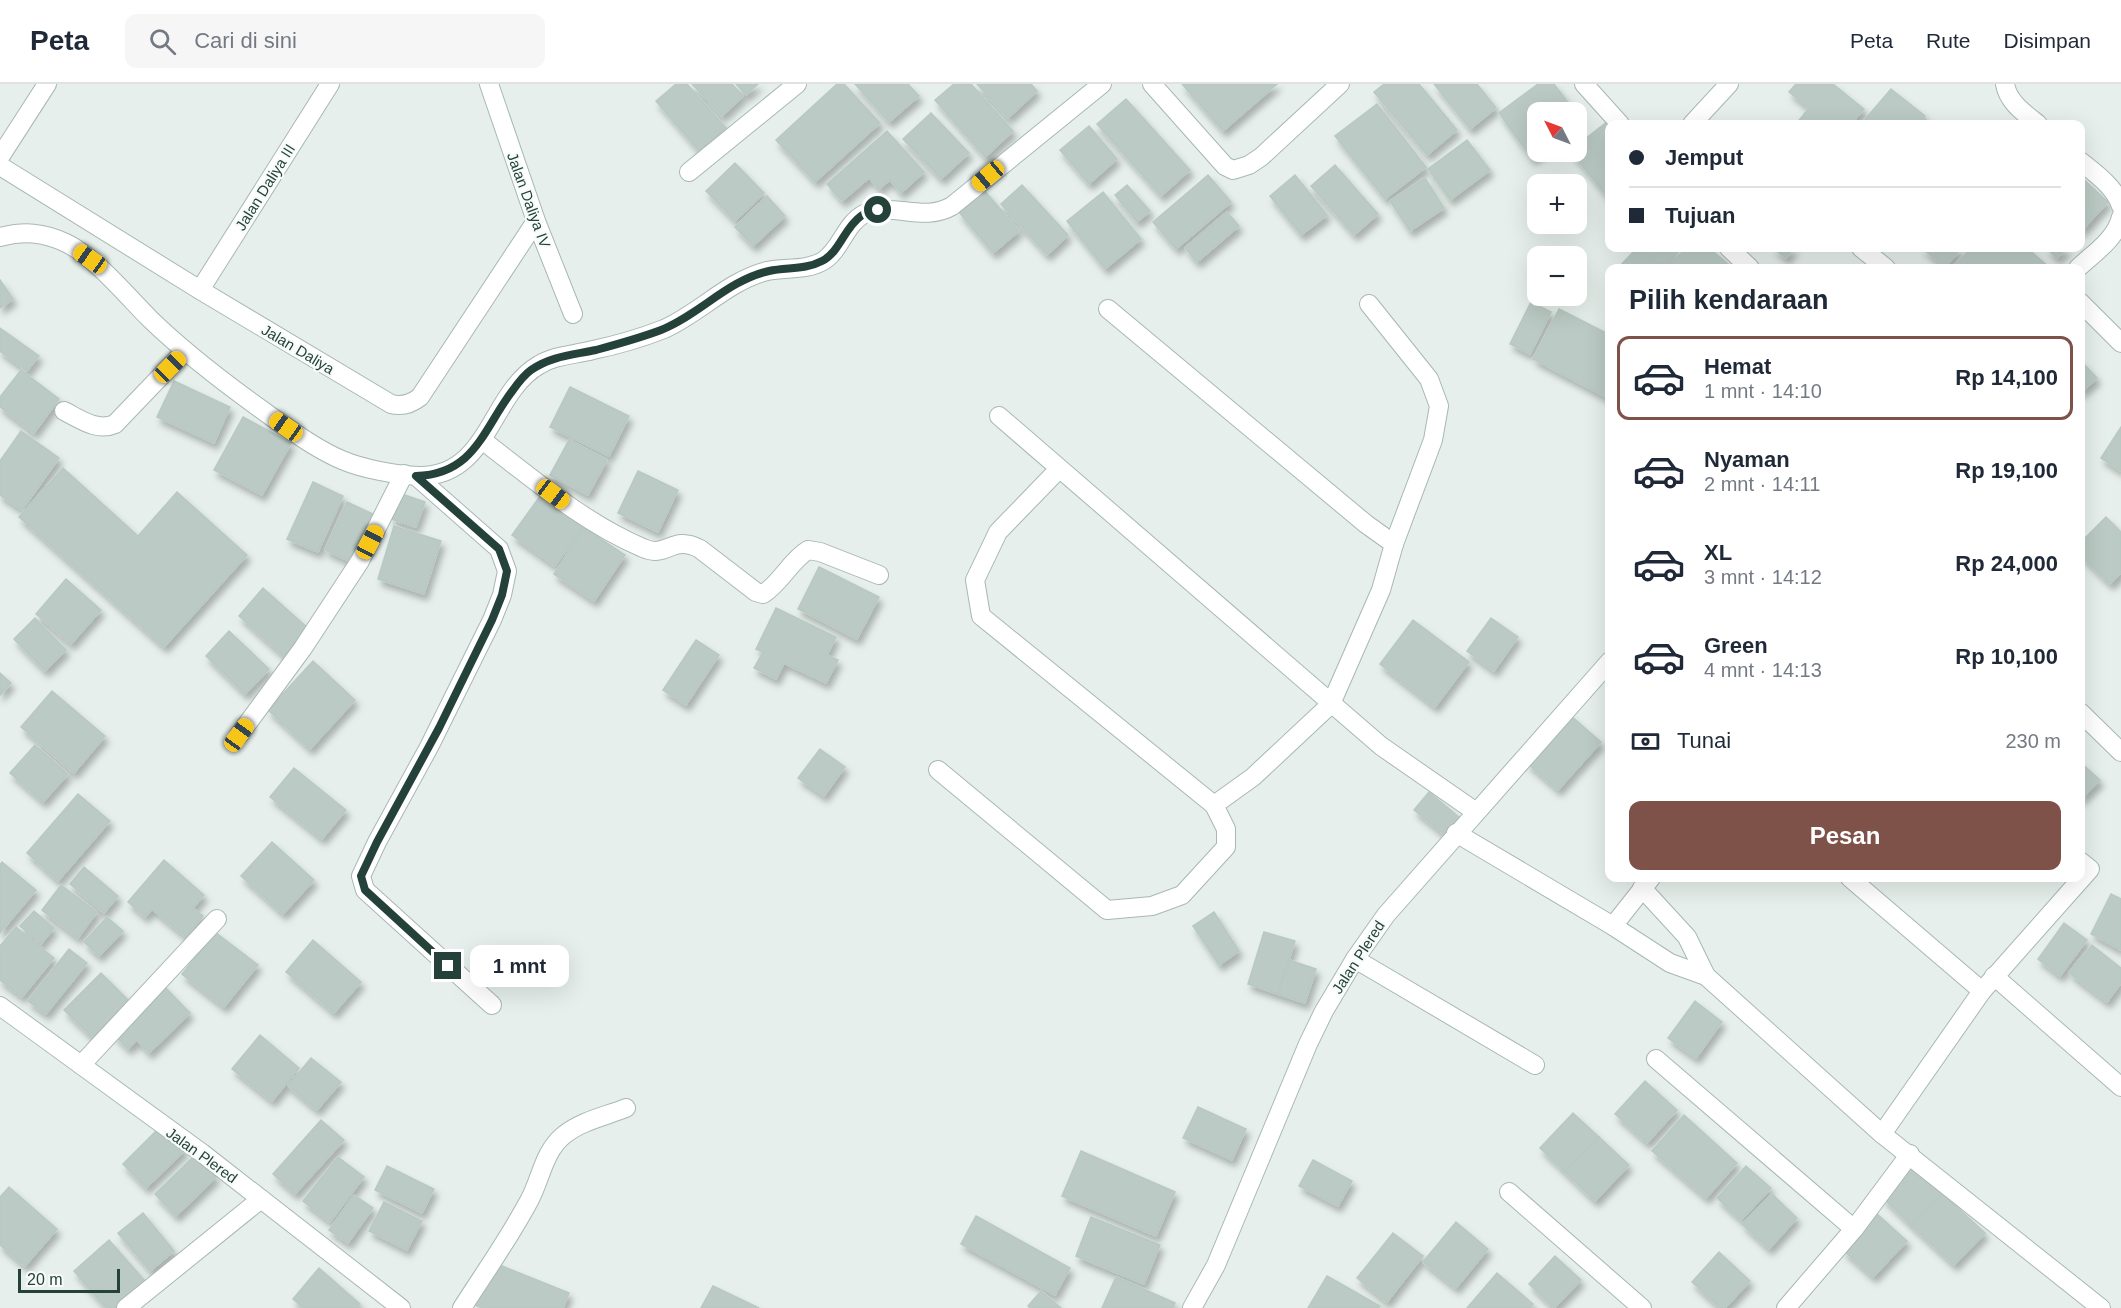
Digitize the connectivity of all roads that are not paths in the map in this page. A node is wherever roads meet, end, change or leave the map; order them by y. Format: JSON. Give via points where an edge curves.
{"nodes":[{"id":1,"x":47,"y":84,"type":"edge"},
{"id":2,"x":330,"y":84,"type":"edge"},
{"id":3,"x":489,"y":84,"type":"edge"},
{"id":4,"x":797,"y":84,"type":"edge"},
{"id":5,"x":1102,"y":84,"type":"edge"},
{"id":6,"x":1152,"y":84,"type":"edge"},
{"id":7,"x":1340,"y":84,"type":"edge"},
{"id":8,"x":1584,"y":84,"type":"edge"},
{"id":9,"x":1729,"y":84,"type":"edge"},
{"id":10,"x":2005,"y":84,"type":"edge"},
{"id":11,"x":1616,"y":120,"type":"edge"},
{"id":12,"x":1705,"y":120,"type":"edge"},
{"id":13,"x":2034,"y":120,"type":"edge"},
{"id":14,"x":0,"y":157,"type":"edge"},
{"id":15,"x":2085,"y":164,"type":"edge"},
{"id":16,"x":0,"y":166,"type":"edge"},
{"id":17,"x":690,"y":172,"type":"dead end"},
{"id":18,"x":2121,"y":206,"type":"edge"},
{"id":19,"x":2121,"y":217,"type":"edge"},
{"id":20,"x":536,"y":221,"type":"junction"},
{"id":21,"x":0,"y":237,"type":"edge"},
{"id":22,"x":1734,"y":252,"type":"edge"},
{"id":23,"x":1866,"y":252,"type":"edge"},
{"id":24,"x":1746,"y":264,"type":"edge"},
{"id":25,"x":1881,"y":264,"type":"edge"},
{"id":26,"x":2082,"y":264,"type":"edge"},
{"id":27,"x":200,"y":290,"type":"junction"},
{"id":28,"x":1369,"y":304,"type":"dead end"},
{"id":29,"x":2085,"y":307,"type":"edge"},
{"id":30,"x":1108,"y":309,"type":"dead end"},
{"id":31,"x":573,"y":314,"type":"dead end"},
{"id":32,"x":2121,"y":343,"type":"edge"},
{"id":33,"x":184,"y":352,"type":"junction"},
{"id":34,"x":64,"y":411,"type":"dead end"},
{"id":35,"x":999,"y":416,"type":"dead end"},
{"id":36,"x":482,"y":440,"type":"junction"},
{"id":37,"x":1059,"y":469,"type":"junction"},
{"id":38,"x":410,"y":475,"type":"junction"},
{"id":39,"x":1394,"y":544,"type":"junction"},
{"id":40,"x":879,"y":575,"type":"dead end"},
{"id":41,"x":1605,"y":668,"type":"edge"},
{"id":42,"x":1331,"y":704,"type":"junction"},
{"id":43,"x":2085,"y":717,"type":"edge"},
{"id":44,"x":239,"y":735,"type":"dead end"},
{"id":45,"x":2121,"y":752,"type":"edge"},
{"id":46,"x":938,"y":770,"type":"dead end"},
{"id":47,"x":1214,"y":805,"type":"junction"},
{"id":48,"x":1476,"y":812,"type":"junction"},
{"id":49,"x":1456,"y":833,"type":"junction"},
{"id":50,"x":1855,"y":882,"type":"edge"},
{"id":51,"x":2078,"y":882,"type":"edge"},
{"id":52,"x":1646,"y":883,"type":"edge"},
{"id":53,"x":217,"y":919,"type":"dead end"},
{"id":54,"x":1612,"y":926,"type":"junction"},
{"id":55,"x":1355,"y":959,"type":"junction"},
{"id":56,"x":1706,"y":976,"type":"junction"},
{"id":57,"x":1994,"y":976,"type":"junction"},
{"id":58,"x":1982,"y":991,"type":"junction"},
{"id":59,"x":492,"y":1005,"type":"dead end"},
{"id":60,"x":0,"y":1006,"type":"edge"},
{"id":61,"x":1656,"y":1059,"type":"dead end"},
{"id":62,"x":81,"y":1065,"type":"junction"},
{"id":63,"x":1534,"y":1065,"type":"dead end"},
{"id":64,"x":2121,"y":1087,"type":"edge"},
{"id":65,"x":626,"y":1108,"type":"dead end"},
{"id":66,"x":1882,"y":1134,"type":"junction"},
{"id":67,"x":1910,"y":1154,"type":"junction"},
{"id":68,"x":1509,"y":1192,"type":"dead end"},
{"id":69,"x":261,"y":1199,"type":"junction"},
{"id":70,"x":1854,"y":1229,"type":"junction"},
{"id":71,"x":1797,"y":1304,"type":"edge"},
{"id":72,"x":126,"y":1308,"type":"edge"},
{"id":73,"x":401,"y":1308,"type":"edge"},
{"id":74,"x":462,"y":1308,"type":"edge"},
{"id":75,"x":1192,"y":1308,"type":"edge"},
{"id":76,"x":1642,"y":1308,"type":"edge"},
{"id":77,"x":2101,"y":1308,"type":"edge"}],
"edges":[{"from":1,"to":14,"type":"street"},
{"from":2,"to":27,"type":"street","name":"Jalan Daliya III"},
{"from":3,"to":20,"type":"street","name":"Jalan Daliya IV"},
{"from":4,"to":17,"type":"street"},
{"from":5,"to":36,"type":"street","via":[[941,213],[878,210],[862,215],[825,260],[740,281],[690,316],[663,329],[556,357],[528,371]]},
{"from":6,"to":7,"type":"street","via":[[1225,166],[1233,170],[1261,157]]},
{"from":8,"to":11,"type":"street"},
{"from":9,"to":12,"type":"street"},
{"from":10,"to":13,"type":"street","via":[[2012,100]]},
{"from":15,"to":18,"type":"street","via":[[2103,179]]},
{"from":16,"to":27,"type":"street","name":"Jalan Daliya"},
{"from":19,"to":26,"type":"street","via":[[2111,237]]},
{"from":20,"to":27,"type":"street","name":"Jalan Daliya","via":[[420,397],[408,405],[391,404]]},
{"from":20,"to":31,"type":"street","name":"Jalan Daliya IV"},
{"from":21,"to":33,"type":"street","via":[[41,233],[68,244],[90,259]]},
{"from":22,"to":24,"type":"street"},
{"from":23,"to":25,"type":"street"},
{"from":28,"to":39,"type":"street","via":[[1429,379],[1438,406],[1433,440]]},
{"from":29,"to":32,"type":"street"},
{"from":30,"to":39,"type":"street"},
{"from":33,"to":34,"type":"street","via":[[115,424],[96,427]]},
{"from":33,"to":38,"type":"street","via":[[318,448],[360,467]]},
{"from":35,"to":37,"type":"street"},
{"from":36,"to":38,"type":"street","via":[[458,464],[437,474]]},
{"from":36,"to":40,"type":"street","via":[[563,501],[620,536],[654,552],[690,543],[756,592],[771,590],[808,550]]},
{"from":37,"to":42,"type":"street"},
{"from":37,"to":47,"type":"street","via":[[998,532],[975,580],[981,616]]},
{"from":38,"to":44,"type":"street","via":[[303,648]]},
{"from":38,"to":59,"type":"street","via":[[499,549],[507,571],[492,620],[361,876],[365,890]]},
{"from":39,"to":42,"type":"street","via":[[1381,590]]},
{"from":41,"to":48,"type":"street","name":"Jalan Plered"},
{"from":42,"to":47,"type":"street","via":[[1253,777]]},
{"from":42,"to":48,"type":"street","via":[[1381,746]]},
{"from":43,"to":45,"type":"street"},
{"from":46,"to":47,"type":"street","via":[[1107,910],[1152,906],[1182,895],[1226,847],[1226,829]]},
{"from":48,"to":49,"type":"street","name":"Jalan Plered"},
{"from":49,"to":54,"type":"street"},
{"from":49,"to":55,"type":"street","name":"Jalan Plered","via":[[1386,915]]},
{"from":50,"to":58,"type":"street"},
{"from":51,"to":57,"type":"street"},
{"from":52,"to":54,"type":"street"},
{"from":52,"to":56,"type":"street","via":[[1687,937]]},
{"from":53,"to":62,"type":"street"},
{"from":54,"to":56,"type":"street","via":[[1670,963]]},
{"from":55,"to":63,"type":"street"},
{"from":55,"to":75,"type":"street","name":"Jalan Plered","via":[[1308,1044],[1216,1265]]},
{"from":56,"to":66,"type":"street"},
{"from":57,"to":58,"type":"street"},
{"from":57,"to":64,"type":"street"},
{"from":58,"to":66,"type":"street"},
{"from":60,"to":62,"type":"street","name":"Jalan Plered"},
{"from":61,"to":70,"type":"street"},
{"from":62,"to":69,"type":"street","name":"Jalan Plered"},
{"from":65,"to":74,"type":"street","via":[[579,1125],[554,1145],[531,1198]]},
{"from":66,"to":67,"type":"street"},
{"from":67,"to":70,"type":"street"},
{"from":67,"to":77,"type":"street"},
{"from":68,"to":76,"type":"street"},
{"from":69,"to":72,"type":"street"},
{"from":69,"to":73,"type":"street","name":"Jalan Plered"},
{"from":70,"to":71,"type":"street"}]}
